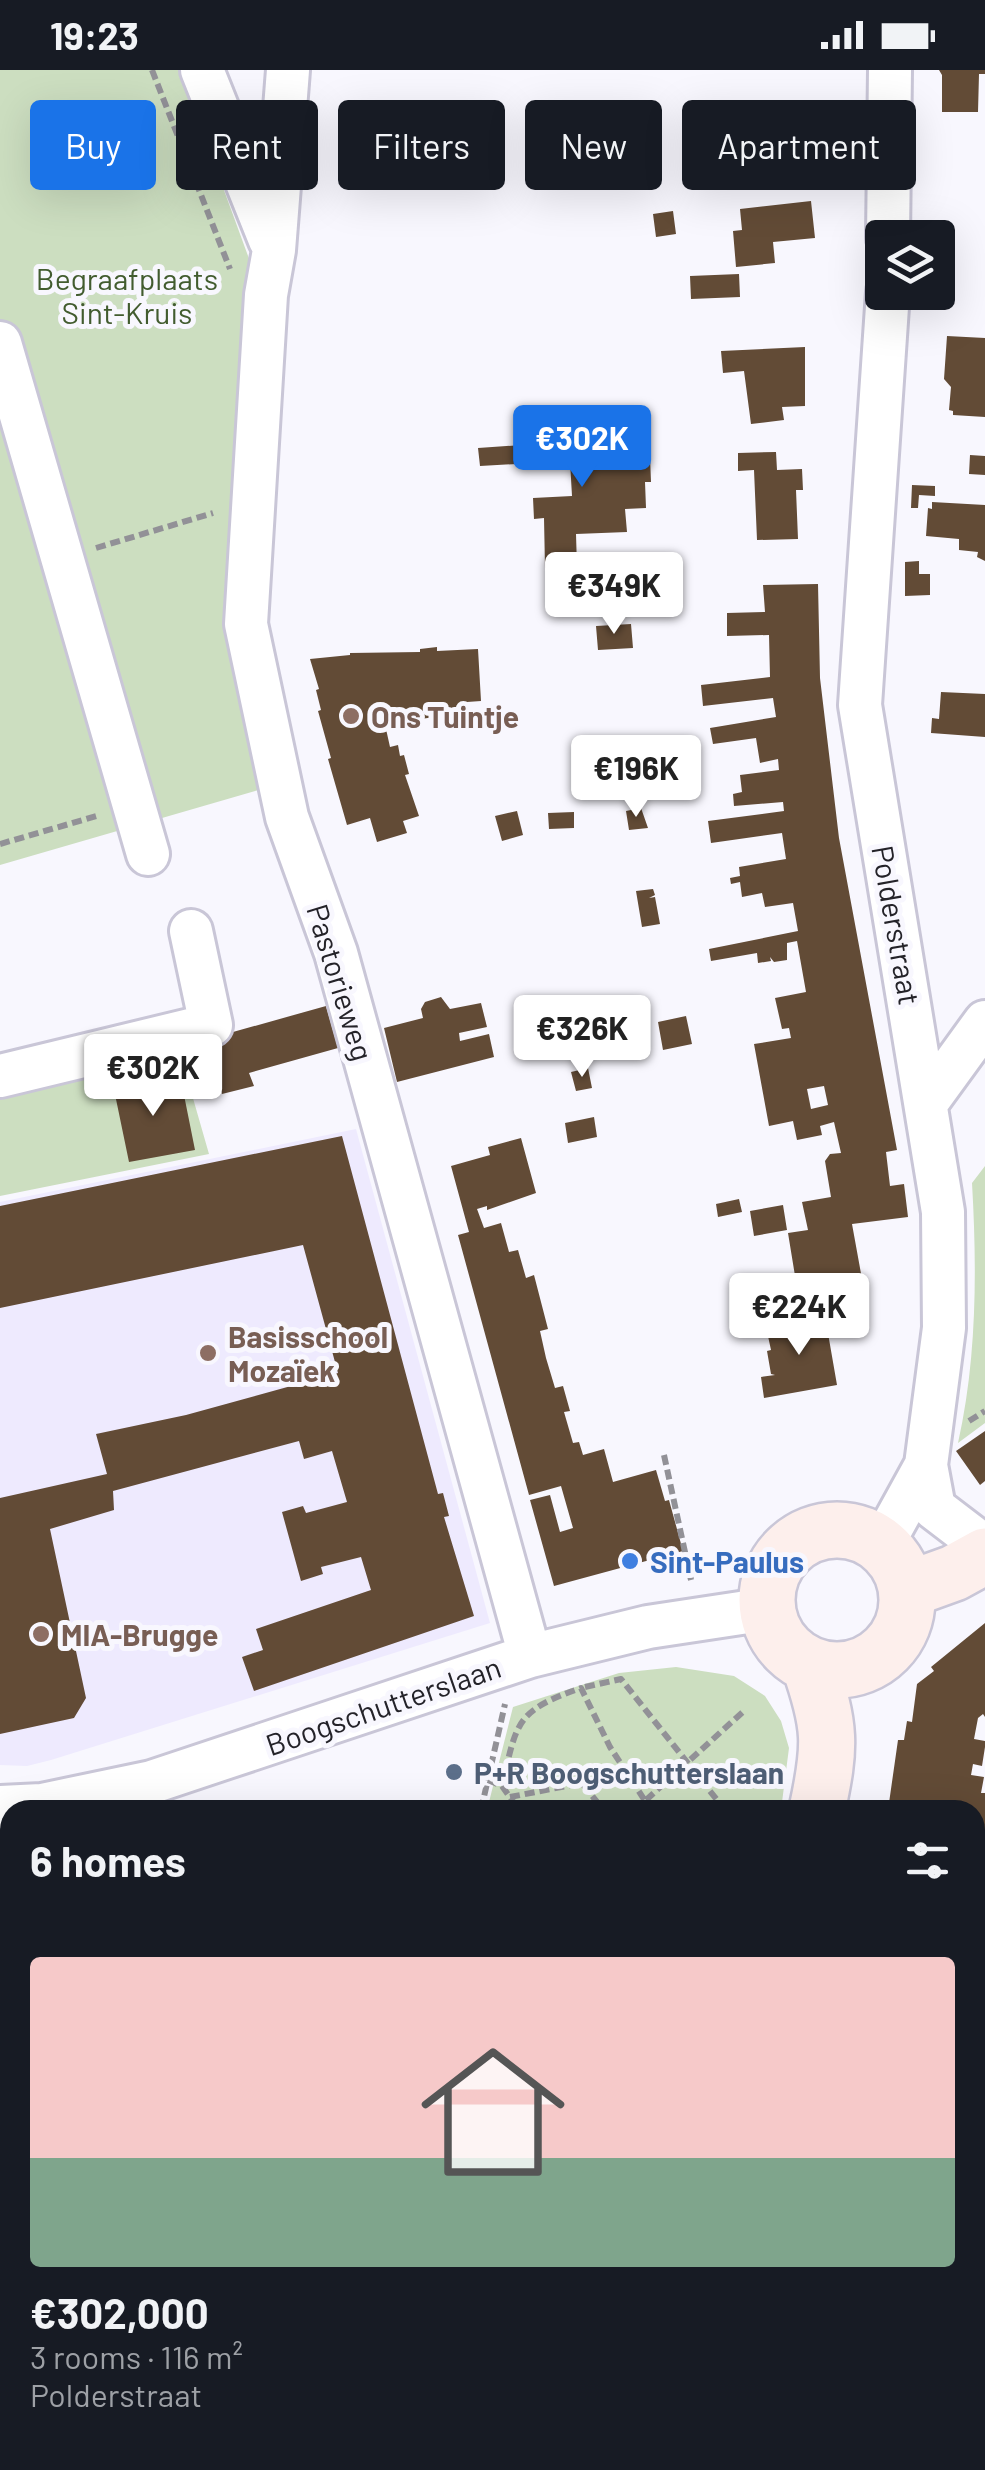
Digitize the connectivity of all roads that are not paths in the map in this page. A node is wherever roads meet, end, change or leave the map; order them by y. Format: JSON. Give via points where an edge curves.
{"nodes":[{"id":1,"x":202,"y":70,"type":"edge"},
{"id":2,"x":288,"y":70,"type":"edge"},
{"id":3,"x":890,"y":70,"type":"edge"},
{"id":4,"x":888,"y":220,"type":"edge"},
{"id":5,"x":274,"y":250,"type":"junction"},
{"id":6,"x":887,"y":310,"type":"edge"},
{"id":7,"x":0,"y":343,"type":"edge"},
{"id":8,"x":148,"y":854,"type":"dead end"},
{"id":9,"x":191,"y":931,"type":"dead end"},
{"id":10,"x":985,"y":1022,"type":"edge"},
{"id":11,"x":0,"y":1076,"type":"edge"},
{"id":12,"x":927,"y":1102,"type":"junction"},
{"id":13,"x":926,"y":1465,"type":"junction"},
{"id":14,"x":985,"y":1547,"type":"edge"},
{"id":15,"x":985,"y":1556,"type":"edge"},
{"id":16,"x":894,"y":1568,"type":"junction"},
{"id":17,"x":767,"y":1609,"type":"junction"},
{"id":18,"x":522,"y":1658,"type":"junction"},
{"id":19,"x":810,"y":1664,"type":"junction"},
{"id":20,"x":863,"y":1665,"type":"junction"},
{"id":21,"x":66,"y":1800,"type":"edge"},
{"id":22,"x":819,"y":1800,"type":"edge"},
{"id":23,"x":857,"y":1800,"type":"edge"}],
"edges":[{"from":1,"to":5,"type":"street"},
{"from":2,"to":5,"type":"street","name":"Pastorieweg"},
{"from":3,"to":4,"type":"street"},
{"from":5,"to":18,"type":"street","name":"Pastorieweg","via":[[251,290],[246,624],[286,817],[336,953]]},
{"from":6,"to":12,"type":"street","name":"Polderstraat","via":[[860,705]]},
{"from":7,"to":8,"type":"street"},
{"from":9,"to":11,"type":"street","via":[[211,1025]]},
{"from":10,"to":12,"type":"street"},
{"from":12,"to":13,"type":"street","name":"Polderstraat","via":[[943,1212],[944,1328]]},
{"from":13,"to":14,"type":"street","via":[[934,1508]]},
{"from":13,"to":16,"type":"street","name":"Polderstraat"},
{"from":15,"to":16,"type":"street"},
{"from":16,"to":17,"type":"street","via":[[864,1534],[815,1533],[790,1547],[773,1571]]},
{"from":16,"to":20,"type":"street","via":[[907,1611],[885,1651]]},
{"from":17,"to":18,"type":"street","name":"Boogschutterslaan","via":[[648,1626]]},
{"from":17,"to":19,"type":"street","via":[[781,1642]]},
{"from":18,"to":21,"type":"street","name":"Boogschutterslaan","via":[[152,1782]]},
{"from":19,"to":20,"type":"street","via":[[835,1670]]},
{"from":19,"to":22,"type":"street","via":[[829,1740]]},
{"from":20,"to":23,"type":"street"}]}
